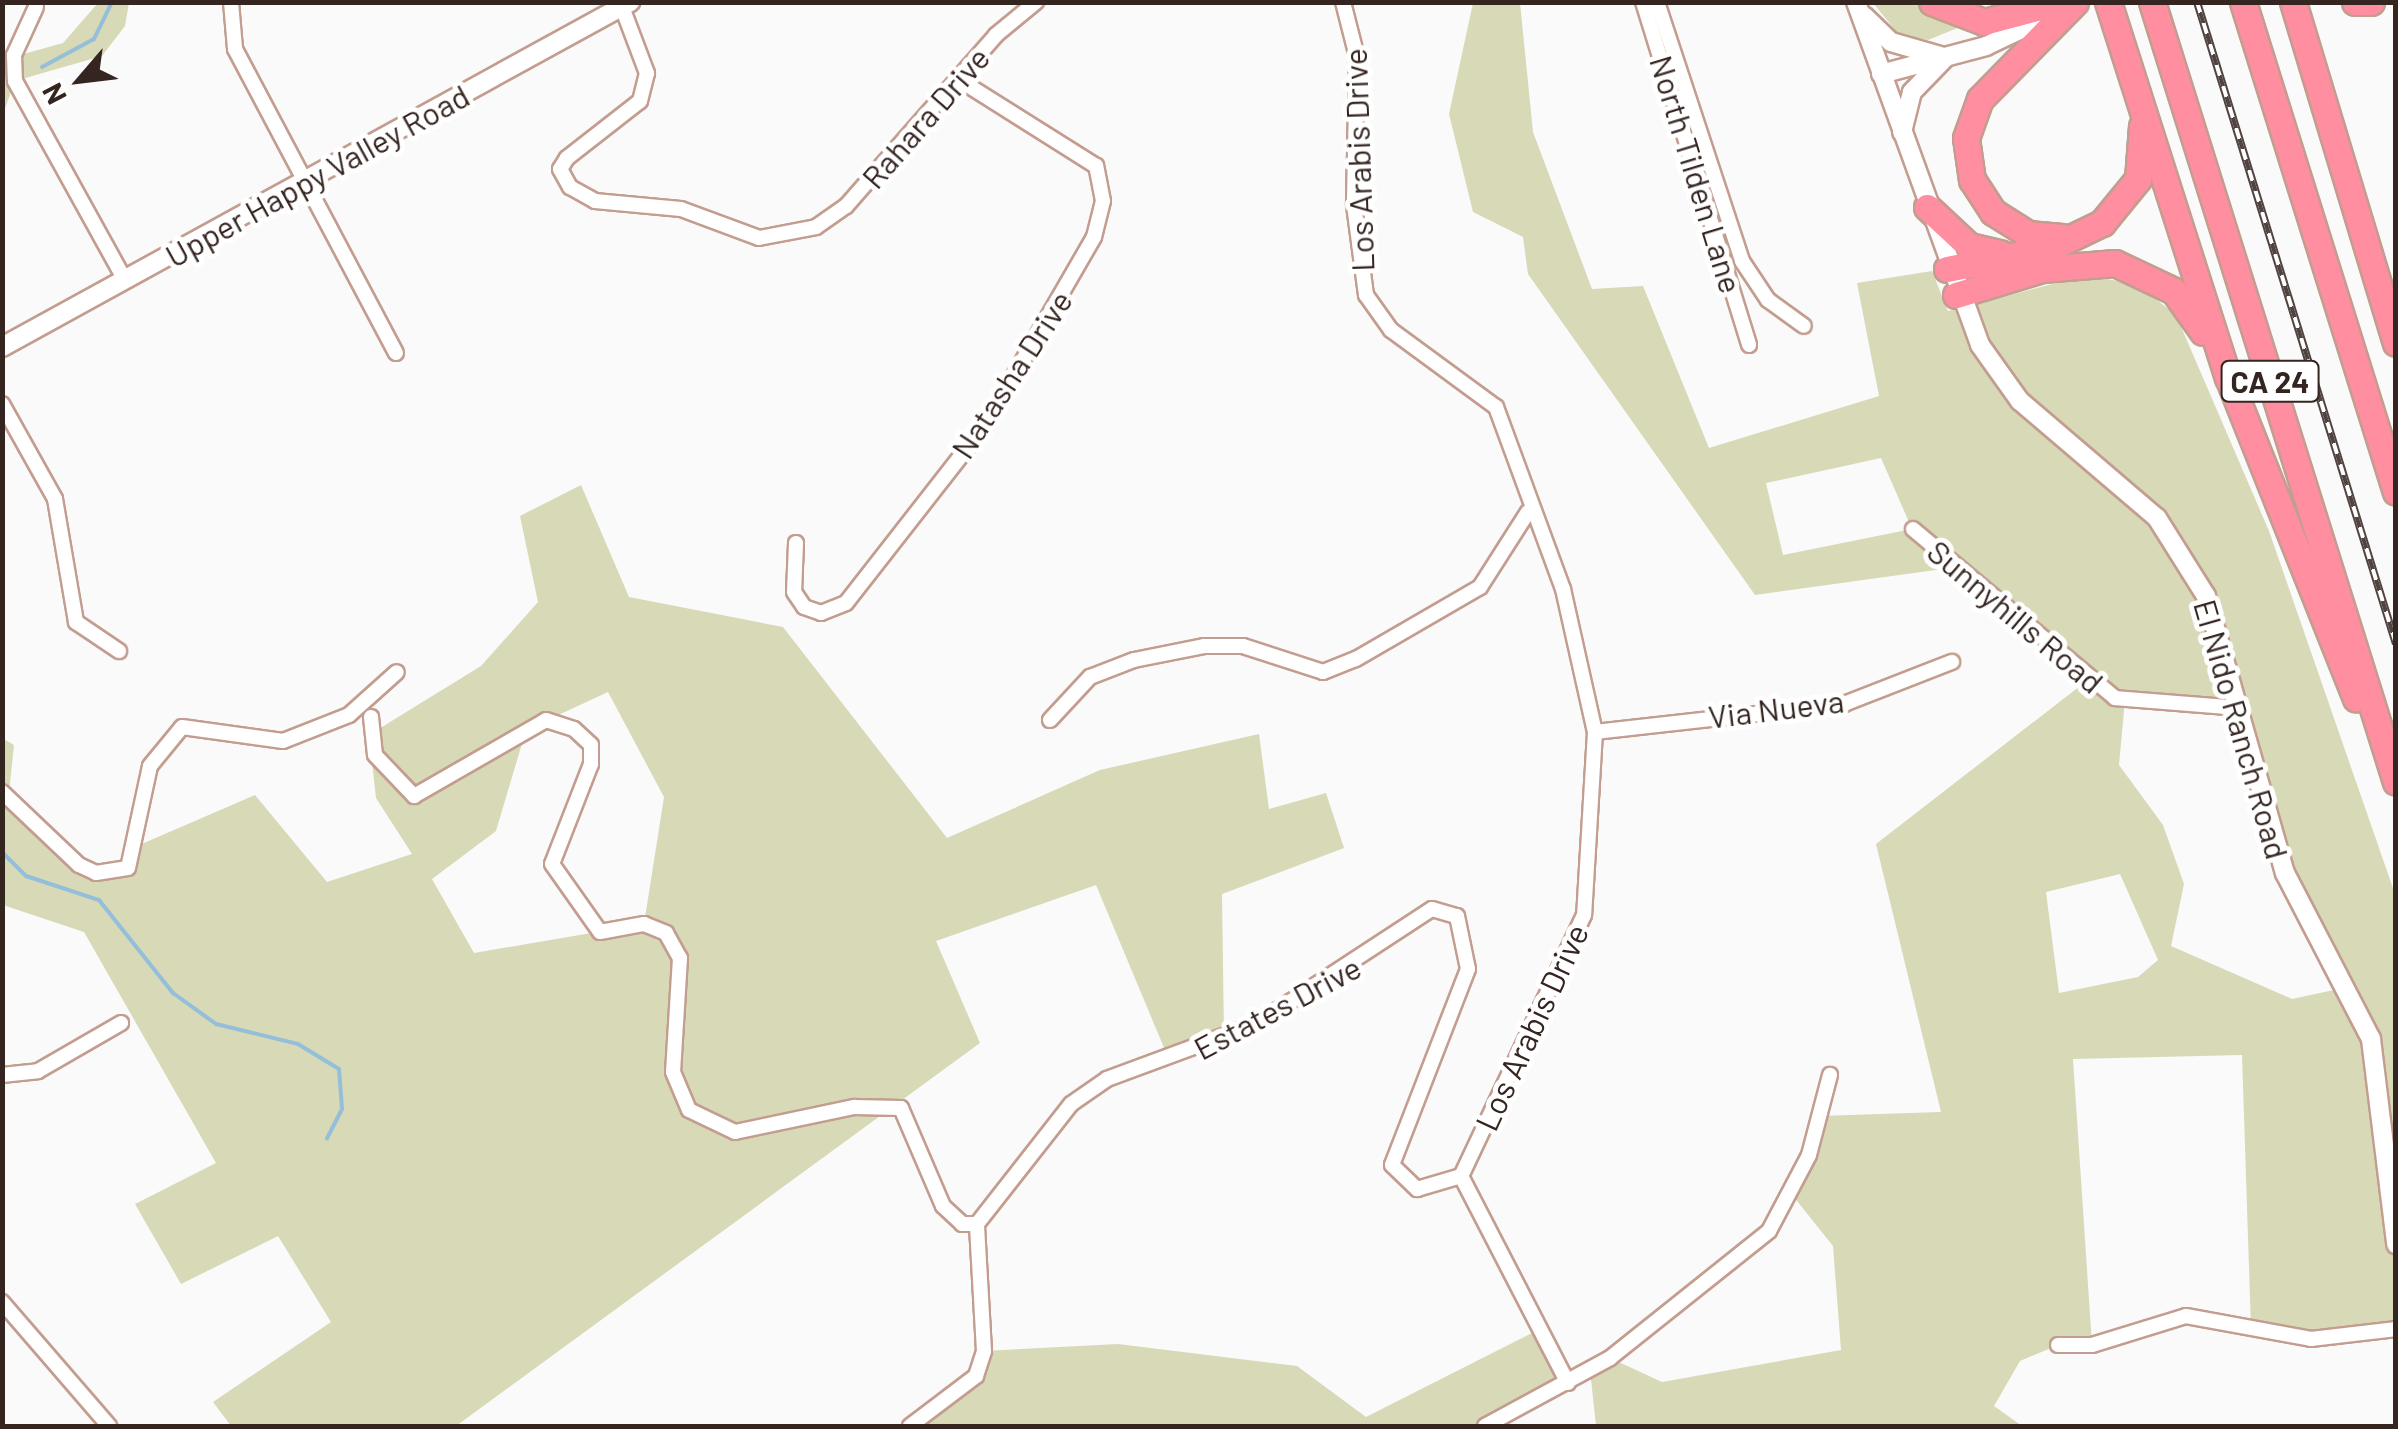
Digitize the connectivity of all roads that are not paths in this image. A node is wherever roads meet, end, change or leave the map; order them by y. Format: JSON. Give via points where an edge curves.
{"nodes":[{"id":1,"x":231,"y":2,"type":"edge"},
{"id":2,"x":1036,"y":2,"type":"edge"},
{"id":3,"x":1344,"y":2,"type":"edge"},
{"id":4,"x":1643,"y":2,"type":"edge"},
{"id":5,"x":1657,"y":2,"type":"edge"},
{"id":6,"x":1932,"y":2,"type":"edge"},
{"id":7,"x":2059,"y":2,"type":"edge"},
{"id":8,"x":2073,"y":2,"type":"edge"},
{"id":9,"x":2152,"y":2,"type":"edge"},
{"id":10,"x":2243,"y":2,"type":"edge"},
{"id":11,"x":2293,"y":2,"type":"edge"},
{"id":12,"x":2355,"y":2,"type":"edge"},
{"id":13,"x":2372,"y":2,"type":"edge"},
{"id":14,"x":626,"y":5,"type":"edge"},
{"id":15,"x":1857,"y":6,"type":"edge"},
{"id":16,"x":36,"y":7,"type":"dead end"},
{"id":17,"x":2110,"y":9,"type":"edge"},
{"id":18,"x":1946,"y":58,"type":"junction"},
{"id":19,"x":1881,"y":74,"type":"junction"},
{"id":20,"x":958,"y":79,"type":"junction"},
{"id":21,"x":1902,"y":136,"type":"junction"},
{"id":22,"x":305,"y":182,"type":"junction"},
{"id":23,"x":1926,"y":208,"type":"junction"},
{"id":24,"x":2096,"y":228,"type":"junction"},
{"id":25,"x":2020,"y":254,"type":"junction"},
{"id":26,"x":1947,"y":268,"type":"junction"},
{"id":27,"x":125,"y":280,"type":"junction"},
{"id":28,"x":1956,"y":295,"type":"junction"},
{"id":29,"x":1804,"y":326,"type":"dead end"},
{"id":30,"x":2396,"y":343,"type":"edge"},
{"id":31,"x":1749,"y":345,"type":"dead end"},
{"id":32,"x":2,"y":346,"type":"edge"},
{"id":33,"x":396,"y":354,"type":"dead end"},
{"id":34,"x":2228,"y":378,"type":"junction"},
{"id":35,"x":2,"y":404,"type":"edge"},
{"id":36,"x":2396,"y":492,"type":"edge"},
{"id":37,"x":1528,"y":512,"type":"junction"},
{"id":38,"x":1913,"y":529,"type":"dead end"},
{"id":39,"x":796,"y":543,"type":"dead end"},
{"id":40,"x":119,"y":651,"type":"dead end"},
{"id":41,"x":1952,"y":662,"type":"dead end"},
{"id":42,"x":397,"y":672,"type":"dead end"},
{"id":43,"x":2239,"y":708,"type":"junction"},
{"id":44,"x":371,"y":717,"type":"dead end"},
{"id":45,"x":1050,"y":720,"type":"dead end"},
{"id":46,"x":1595,"y":732,"type":"junction"},
{"id":47,"x":2392,"y":771,"type":"edge"},
{"id":48,"x":2,"y":792,"type":"edge"},
{"id":49,"x":122,"y":1024,"type":"dead end"},
{"id":50,"x":2,"y":1075,"type":"edge"},
{"id":51,"x":1830,"y":1075,"type":"dead end"},
{"id":52,"x":1461,"y":1176,"type":"junction"},
{"id":53,"x":977,"y":1224,"type":"junction"},
{"id":54,"x":2396,"y":1244,"type":"edge"},
{"id":55,"x":2,"y":1302,"type":"edge"},
{"id":56,"x":2396,"y":1329,"type":"edge"},
{"id":57,"x":2058,"y":1345,"type":"dead end"},
{"id":58,"x":1568,"y":1383,"type":"junction"},
{"id":59,"x":109,"y":1426,"type":"edge"},
{"id":60,"x":910,"y":1426,"type":"edge"},
{"id":61,"x":1485,"y":1426,"type":"edge"}],
"edges":[{"from":1,"to":22,"type":"street","via":[[235,49]]},
{"from":2,"to":20,"type":"street","name":"Rahara Drive"},
{"from":3,"to":37,"type":"street","name":"Los Arabis Drive","via":[[1356,58],[1354,205],[1366,296],[1391,330],[1486,393],[1510,437]]},
{"from":4,"to":31,"type":"street","name":"North Tilden Lane"},
{"from":5,"to":29,"type":"street","via":[[1742,261],[1768,300]]},
{"from":6,"to":7,"type":"highway","via":[[1984,22]]},
{"from":8,"to":18,"type":"street"},
{"from":8,"to":24,"type":"highway","via":[[1980,98],[1966,152],[1978,194],[2009,224],[2048,237]]},
{"from":9,"to":47,"type":"highway","number":"CA 24"},
{"from":10,"to":36,"type":"highway","number":"CA 24"},
{"from":11,"to":30,"type":"highway"},
{"from":12,"to":13,"type":"highway"},
{"from":14,"to":20,"type":"street","name":"Rahara Drive","via":[[646,73],[640,101],[560,169],[570,187],[595,202],[681,208],[758,238],[805,231],[846,206]]},
{"from":14,"to":22,"type":"street","name":"Upper Happy Valley Road"},
{"from":15,"to":18,"type":"street","via":[[1891,42]]},
{"from":15,"to":19,"type":"street","name":"El Nido Ranch Road"},
{"from":16,"to":27,"type":"street","via":[[14,56],[15,81]]},
{"from":17,"to":24,"type":"highway","via":[[2143,154],[2132,192]]},
{"from":17,"to":34,"type":"highway"},
{"from":18,"to":19,"type":"street"},
{"from":18,"to":21,"type":"street","via":[[1912,92]]},
{"from":19,"to":21,"type":"street","name":"El Nido Ranch Road"},
{"from":20,"to":39,"type":"street","name":"Natasha Drive","via":[[1096,166],[1103,201],[1094,237],[986,424],[846,604],[821,614],[804,608],[792,574]]},
{"from":21,"to":23,"type":"street","name":"El Nido Ranch Road"},
{"from":22,"to":27,"type":"street","name":"Upper Happy Valley Road"},
{"from":22,"to":33,"type":"street"},
{"from":23,"to":25,"type":"highway","via":[[1969,246]]},
{"from":23,"to":26,"type":"street","name":"El Nido Ranch Road"},
{"from":24,"to":25,"type":"highway"},
{"from":25,"to":26,"type":"highway"},
{"from":26,"to":28,"type":"street","name":"El Nido Ranch Road"},
{"from":27,"to":32,"type":"street","name":"Upper Happy Valley Road"},
{"from":28,"to":34,"type":"highway","via":[[2079,262],[2129,266],[2184,301]]},
{"from":28,"to":43,"type":"street","name":"El Nido Ranch Road","via":[[2020,401],[2129,487],[2184,555]]},
{"from":34,"to":47,"type":"highway","via":[[2308,595]]},
{"from":35,"to":40,"type":"street","via":[[55,499],[76,622]]},
{"from":37,"to":45,"type":"street","via":[[1480,587],[1356,659],[1323,672],[1243,646],[1152,656],[1090,676]]},
{"from":37,"to":46,"type":"street","name":"Los Arabis Drive","via":[[1563,589]]},
{"from":38,"to":43,"type":"street","name":"Sunnyhills Road","via":[[2116,698]]},
{"from":41,"to":46,"type":"street","name":"Via Nueva","via":[[1831,706]]},
{"from":42,"to":48,"type":"street","via":[[349,715],[283,742],[182,727],[145,779],[128,868],[96,873],[79,865]]},
{"from":43,"to":54,"type":"street","name":"El Nido Ranch Road","via":[[2285,873],[2370,1039]]},
{"from":44,"to":53,"type":"street","via":[[375,754],[414,796],[546,720],[574,729],[591,746],[592,764],[552,864],[600,932],[644,924],[666,934],[680,958],[673,1072],[690,1110],[735,1132],[869,1105],[901,1108],[943,1206],[962,1224]]},
{"from":46,"to":52,"type":"street","name":"Los Arabis Drive","via":[[1584,915]]},
{"from":49,"to":50,"type":"street","via":[[38,1071]]},
{"from":51,"to":58,"type":"street","via":[[1804,1169],[1769,1231]]},
{"from":52,"to":53,"type":"street","name":"Estates Drive","via":[[1417,1189],[1392,1165],[1463,998],[1465,931],[1446,908],[1432,910],[1256,1024],[1088,1088]]},
{"from":52,"to":58,"type":"street"},
{"from":53,"to":60,"type":"street","via":[[984,1351],[976,1376]]},
{"from":55,"to":59,"type":"street"},
{"from":56,"to":57,"type":"street","via":[[2310,1338],[2186,1316],[2092,1345]]},
{"from":58,"to":61,"type":"street"}]}
